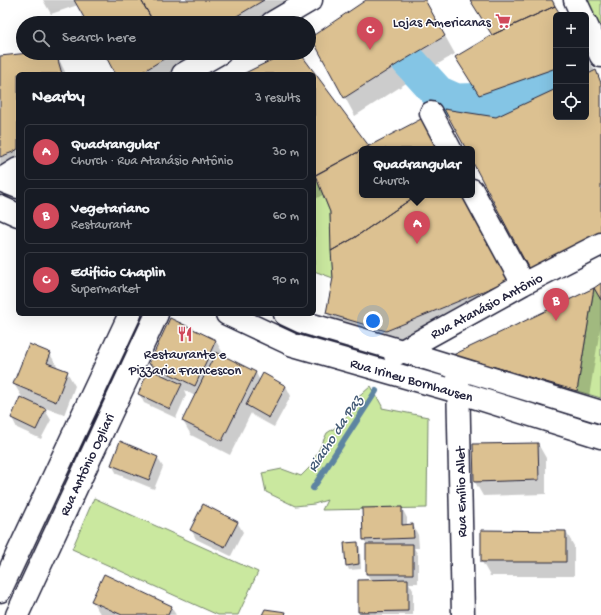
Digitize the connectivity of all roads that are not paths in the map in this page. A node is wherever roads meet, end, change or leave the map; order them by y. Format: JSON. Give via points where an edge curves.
{"nodes":[{"id":1,"x":311,"y":0,"type":"edge"},
{"id":2,"x":575,"y":0,"type":"edge"},
{"id":3,"x":581,"y":12,"type":"edge"},
{"id":4,"x":284,"y":16,"type":"edge"},
{"id":5,"x":589,"y":30,"type":"edge"},
{"id":6,"x":601,"y":56,"type":"edge"},
{"id":7,"x":208,"y":60,"type":"edge"},
{"id":8,"x":187,"y":72,"type":"edge"},
{"id":9,"x":431,"y":113,"type":"dead end"},
{"id":10,"x":448,"y":146,"type":"edge"},
{"id":11,"x":16,"y":170,"type":"edge"},
{"id":12,"x":0,"y":180,"type":"edge"},
{"id":13,"x":16,"y":186,"type":"edge"},
{"id":14,"x":475,"y":196,"type":"edge"},
{"id":15,"x":0,"y":207,"type":"edge"},
{"id":16,"x":16,"y":214,"type":"edge"},
{"id":17,"x":601,"y":244,"type":"edge"},
{"id":18,"x":523,"y":284,"type":"junction"},
{"id":19,"x":129,"y":316,"type":"edge"},
{"id":20,"x":156,"y":316,"type":"edge"},
{"id":21,"x":231,"y":316,"type":"edge"},
{"id":22,"x":289,"y":316,"type":"edge"},
{"id":23,"x":402,"y":351,"type":"junction"},
{"id":24,"x":371,"y":368,"type":"junction"},
{"id":25,"x":458,"y":368,"type":"junction"},
{"id":26,"x":96,"y":384,"type":"junction"},
{"id":27,"x":458,"y":392,"type":"junction"},
{"id":28,"x":118,"y":395,"type":"junction"},
{"id":29,"x":601,"y":412,"type":"edge"},
{"id":30,"x":601,"y":436,"type":"edge"},
{"id":31,"x":61,"y":459,"type":"junction"},
{"id":32,"x":84,"y":469,"type":"junction"},
{"id":33,"x":23,"y":541,"type":"junction"},
{"id":34,"x":46,"y":551,"type":"junction"},
{"id":35,"x":0,"y":591,"type":"edge"},
{"id":36,"x":17,"y":615,"type":"edge"},
{"id":37,"x":463,"y":615,"type":"edge"}],
"edges":[{"from":1,"to":4,"type":"street"},
{"from":2,"to":3,"type":"street"},
{"from":5,"to":6,"type":"street"},
{"from":7,"to":8,"type":"street"},
{"from":9,"to":10,"type":"street"},
{"from":11,"to":12,"type":"street"},
{"from":12,"to":13,"type":"street"},
{"from":14,"to":18,"type":"street"},
{"from":15,"to":16,"type":"street"},
{"from":17,"to":18,"type":"street","name":"Rua Atanásio Antônio"},
{"from":18,"to":23,"type":"street","name":"Rua Atanásio Antônio"},
{"from":19,"to":26,"type":"street","name":"Rua Antônio Ogliari"},
{"from":20,"to":28,"type":"street","name":"Rua Antônio Ogliari"},
{"from":21,"to":24,"type":"street","name":"Rua Irineu Bornhausen","via":[[293,345]]},
{"from":22,"to":23,"type":"street","name":"Rua Irineu Bornhausen"},
{"from":23,"to":24,"type":"street","name":"Rua Atanásio Antônio"},
{"from":23,"to":25,"type":"street","name":"Rua Irineu Bornhausen"},
{"from":24,"to":27,"type":"street","name":"Rua Irineu Bornhausen"},
{"from":25,"to":27,"type":"street","name":"Rua Emílio Allet"},
{"from":25,"to":29,"type":"street","name":"Rua Irineu Bornhausen"},
{"from":26,"to":28,"type":"street"},
{"from":26,"to":31,"type":"street","name":"Rua Antônio Ogliari"},
{"from":27,"to":30,"type":"street","name":"Rua Irineu Bornhausen"},
{"from":27,"to":37,"type":"street","name":"Rua Emílio Allet"},
{"from":28,"to":32,"type":"street","name":"Rua Antônio Ogliari"},
{"from":31,"to":32,"type":"street"},
{"from":31,"to":33,"type":"street","name":"Rua Antônio Ogliari"},
{"from":32,"to":34,"type":"street","name":"Rua Antônio Ogliari"},
{"from":33,"to":34,"type":"street"},
{"from":33,"to":35,"type":"street","name":"Rua Antônio Ogliari"},
{"from":34,"to":36,"type":"street","name":"Rua Antônio Ogliari"}]}
